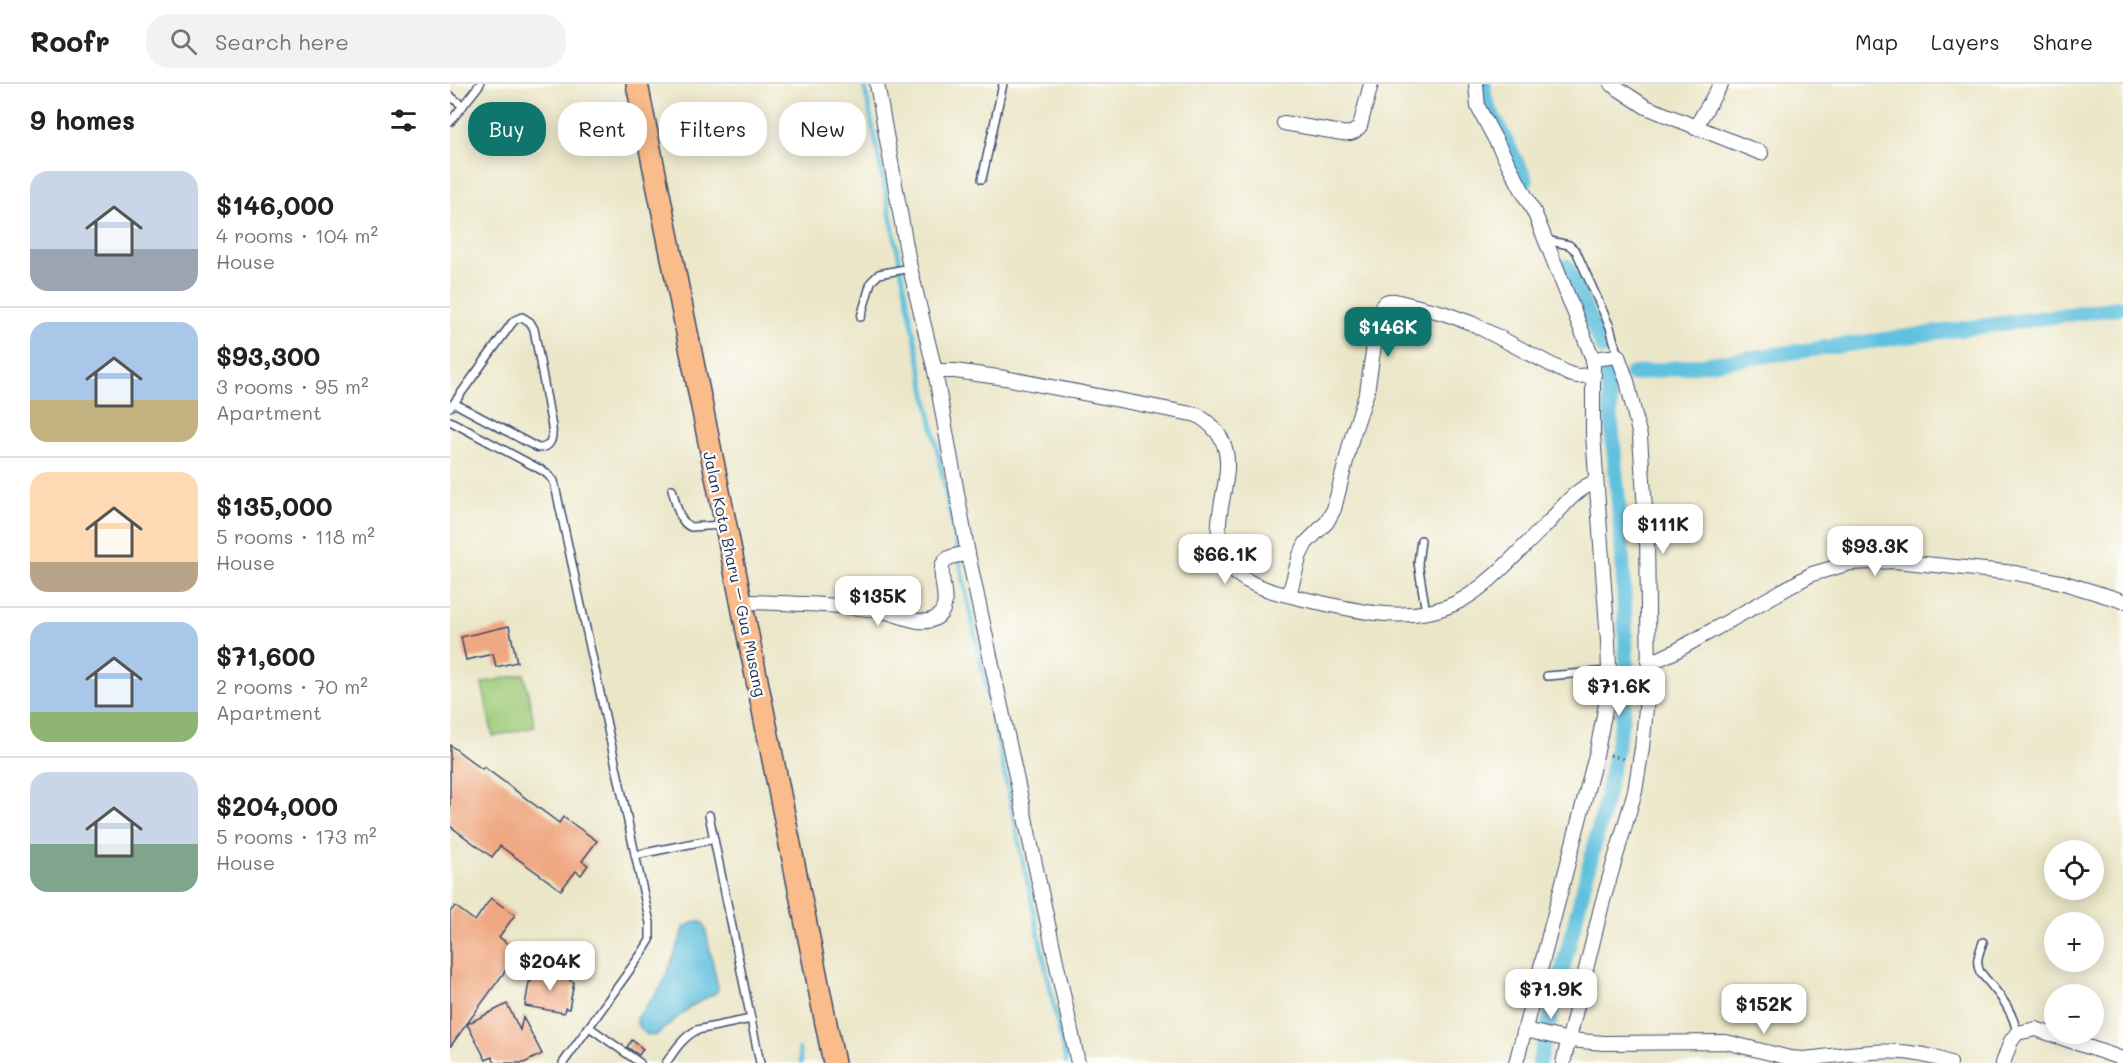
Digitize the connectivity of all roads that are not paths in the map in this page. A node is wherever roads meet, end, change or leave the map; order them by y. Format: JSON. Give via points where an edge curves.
{"nodes":[{"id":1,"x":480,"y":84,"type":"edge"},
{"id":2,"x":637,"y":84,"type":"edge"},
{"id":3,"x":877,"y":84,"type":"edge"},
{"id":4,"x":1002,"y":84,"type":"edge"},
{"id":5,"x":1371,"y":84,"type":"edge"},
{"id":6,"x":1476,"y":84,"type":"edge"},
{"id":7,"x":1611,"y":84,"type":"edge"},
{"id":8,"x":1721,"y":84,"type":"edge"},
{"id":9,"x":450,"y":96,"type":"edge"},
{"id":10,"x":463,"y":106,"type":"junction"},
{"id":11,"x":450,"y":122,"type":"edge"},
{"id":12,"x":1284,"y":123,"type":"dead end"},
{"id":13,"x":1695,"y":128,"type":"junction"},
{"id":14,"x":1761,"y":153,"type":"dead end"},
{"id":15,"x":982,"y":179,"type":"dead end"},
{"id":16,"x":1546,"y":240,"type":"junction"},
{"id":17,"x":908,"y":268,"type":"junction"},
{"id":18,"x":861,"y":317,"type":"dead end"},
{"id":19,"x":1618,"y":356,"type":"junction"},
{"id":20,"x":1593,"y":359,"type":"junction"},
{"id":21,"x":935,"y":371,"type":"junction"},
{"id":22,"x":1594,"y":375,"type":"junction"},
{"id":23,"x":452,"y":405,"type":"edge"},
{"id":24,"x":450,"y":421,"type":"edge"},
{"id":25,"x":1596,"y":483,"type":"junction"},
{"id":26,"x":672,"y":489,"type":"dead end"},
{"id":27,"x":725,"y":525,"type":"junction"},
{"id":28,"x":1420,"y":540,"type":"dead end"},
{"id":29,"x":965,"y":554,"type":"junction"},
{"id":30,"x":1289,"y":595,"type":"junction"},
{"id":31,"x":2123,"y":601,"type":"edge"},
{"id":32,"x":742,"y":603,"type":"junction"},
{"id":33,"x":1426,"y":612,"type":"junction"},
{"id":34,"x":1648,"y":661,"type":"junction"},
{"id":35,"x":1609,"y":671,"type":"junction"},
{"id":36,"x":1547,"y":676,"type":"dead end"},
{"id":37,"x":709,"y":815,"type":"dead end"},
{"id":38,"x":714,"y":839,"type":"junction"},
{"id":39,"x":635,"y":855,"type":"junction"},
{"id":40,"x":1983,"y":942,"type":"dead end"},
{"id":41,"x":751,"y":1019,"type":"junction"},
{"id":42,"x":589,"y":1027,"type":"junction"},
{"id":43,"x":1528,"y":1031,"type":"junction"},
{"id":44,"x":2017,"y":1033,"type":"junction"},
{"id":45,"x":1567,"y":1039,"type":"junction"},
{"id":46,"x":2123,"y":1059,"type":"edge"},
{"id":47,"x":563,"y":1063,"type":"edge"},
{"id":48,"x":640,"y":1063,"type":"edge"},
{"id":49,"x":666,"y":1063,"type":"edge"},
{"id":50,"x":760,"y":1063,"type":"edge"},
{"id":51,"x":834,"y":1063,"type":"edge"},
{"id":52,"x":1078,"y":1063,"type":"edge"},
{"id":53,"x":1516,"y":1063,"type":"edge"},
{"id":54,"x":1563,"y":1063,"type":"edge"},
{"id":55,"x":1950,"y":1063,"type":"edge"},
{"id":56,"x":2003,"y":1063,"type":"edge"}],
"edges":[{"from":1,"to":10,"type":"lane"},
{"from":2,"to":27,"type":"main road","name":"Jalan Kota Bharu – Gua Musang"},
{"from":3,"to":17,"type":"street"},
{"from":4,"to":15,"type":"lane"},
{"from":5,"to":12,"type":"street","via":[[1356,132]]},
{"from":6,"to":16,"type":"street","via":[[1478,107]]},
{"from":7,"to":13,"type":"street","via":[[1646,107]]},
{"from":8,"to":13,"type":"street"},
{"from":9,"to":10,"type":"lane"},
{"from":10,"to":11,"type":"lane"},
{"from":13,"to":14,"type":"street"},
{"from":16,"to":19,"type":"lane","via":[[1569,245],[1576,251],[1610,327]]},
{"from":16,"to":20,"type":"street"},
{"from":17,"to":18,"type":"lane","via":[[879,274],[871,282]]},
{"from":17,"to":21,"type":"street"},
{"from":19,"to":20,"type":"street"},
{"from":19,"to":34,"type":"street","via":[[1637,417],[1641,445]]},
{"from":20,"to":22,"type":"street"},
{"from":21,"to":29,"type":"street"},
{"from":21,"to":30,"type":"street","via":[[1005,378],[1181,411],[1211,424],[1226,451],[1219,532],[1226,564],[1256,585]]},
{"from":22,"to":25,"type":"street"},
{"from":22,"to":30,"type":"street","via":[[1569,374],[1471,323],[1443,313],[1395,301],[1383,304],[1367,392],[1334,509],[1306,543]]},
{"from":23,"to":23,"type":"lane","via":[[515,320],[528,319],[534,329],[552,427],[549,445],[538,448]]},
{"from":24,"to":39,"type":"lane","via":[[545,472],[554,482]]},
{"from":25,"to":33,"type":"street","via":[[1577,492],[1480,587],[1456,603]]},
{"from":25,"to":35,"type":"street"},
{"from":26,"to":27,"type":"lane","via":[[686,525]]},
{"from":27,"to":32,"type":"main road","name":"Jalan Kota Bharu – Gua Musang"},
{"from":28,"to":33,"type":"lane","via":[[1418,563]]},
{"from":29,"to":32,"type":"street","via":[[943,561],[943,609],[927,621],[828,605]]},
{"from":29,"to":52,"type":"street"},
{"from":30,"to":33,"type":"street","via":[[1361,612]]},
{"from":31,"to":34,"type":"street","via":[[2015,573],[1895,561],[1850,562],[1812,574],[1674,652]]},
{"from":32,"to":51,"type":"main road","name":"Jalan Kota Bharu – Gua Musang"},
{"from":34,"to":45,"type":"street","via":[[1635,790]]},
{"from":35,"to":36,"type":"lane"},
{"from":35,"to":43,"type":"street","via":[[1597,751]]},
{"from":37,"to":38,"type":"lane"},
{"from":38,"to":39,"type":"lane"},
{"from":38,"to":41,"type":"lane"},
{"from":39,"to":42,"type":"lane","via":[[650,940]]},
{"from":40,"to":44,"type":"lane","via":[[1977,967],[2007,1004]]},
{"from":41,"to":49,"type":"lane","via":[[691,1033]]},
{"from":41,"to":50,"type":"lane"},
{"from":42,"to":47,"type":"lane"},
{"from":42,"to":48,"type":"lane"},
{"from":43,"to":45,"type":"street"},
{"from":43,"to":53,"type":"street"},
{"from":44,"to":46,"type":"street","via":[[2036,1029]]},
{"from":44,"to":56,"type":"street"},
{"from":45,"to":54,"type":"street"},
{"from":45,"to":55,"type":"street","via":[[1640,1044],[1726,1042],[1804,1059],[1900,1050]]}]}
